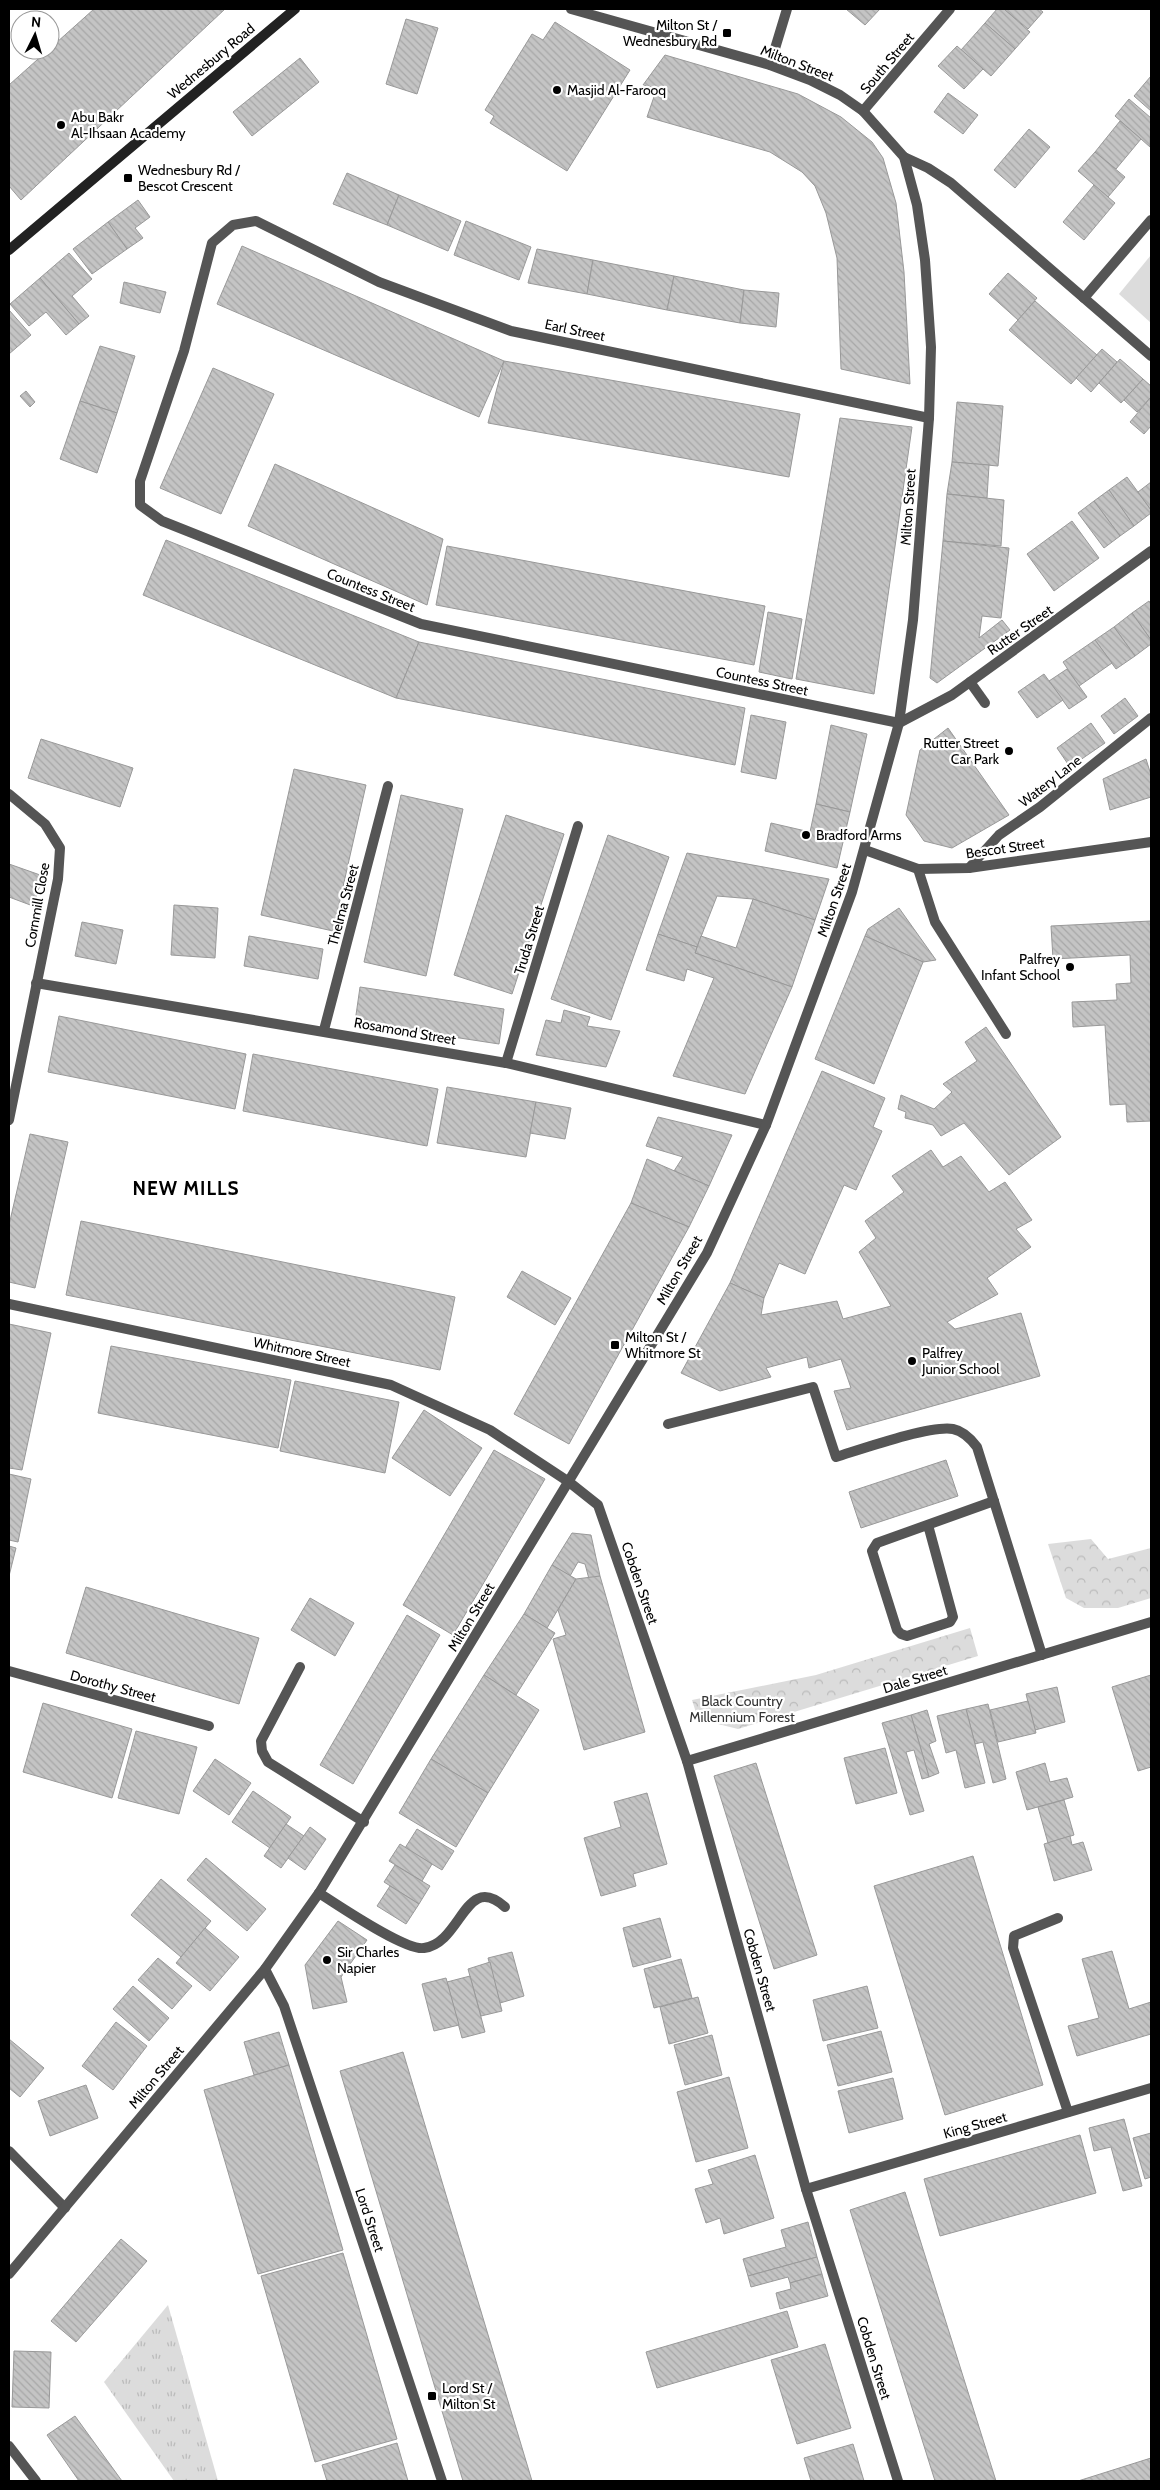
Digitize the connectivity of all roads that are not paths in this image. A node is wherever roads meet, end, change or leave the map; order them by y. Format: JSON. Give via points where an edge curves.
{"nodes":[{"id":1,"x":294,"y":9,"type":"edge"},
{"id":2,"x":572,"y":9,"type":"edge"},
{"id":3,"x":787,"y":9,"type":"edge"},
{"id":4,"x":950,"y":9,"type":"edge"},
{"id":5,"x":770,"y":65,"type":"junction"},
{"id":6,"x":863,"y":111,"type":"junction"},
{"id":7,"x":904,"y":157,"type":"junction"},
{"id":8,"x":1151,"y":220,"type":"edge"},
{"id":9,"x":233,"y":224,"type":"joint"},
{"id":10,"x":9,"y":250,"type":"edge"},
{"id":11,"x":1084,"y":298,"type":"junction"},
{"id":12,"x":1151,"y":356,"type":"edge"},
{"id":13,"x":929,"y":418,"type":"junction"},
{"id":14,"x":1151,"y":551,"type":"edge"},
{"id":15,"x":970,"y":682,"type":"junction"},
{"id":16,"x":985,"y":702,"type":"dead end"},
{"id":17,"x":1151,"y":718,"type":"edge"},
{"id":18,"x":899,"y":723,"type":"junction"},
{"id":19,"x":388,"y":786,"type":"dead end"},
{"id":20,"x":9,"y":794,"type":"edge"},
{"id":21,"x":578,"y":826,"type":"dead end"},
{"id":22,"x":1151,"y":842,"type":"edge"},
{"id":23,"x":865,"y":850,"type":"junction"},
{"id":24,"x":969,"y":868,"type":"junction"},
{"id":25,"x":918,"y":869,"type":"junction"},
{"id":26,"x":36,"y":983,"type":"junction"},
{"id":27,"x":324,"y":1030,"type":"junction"},
{"id":28,"x":1006,"y":1034,"type":"dead end"},
{"id":29,"x":506,"y":1063,"type":"junction"},
{"id":30,"x":9,"y":1120,"type":"edge"},
{"id":31,"x":766,"y":1125,"type":"junction"},
{"id":32,"x":9,"y":1304,"type":"edge"},
{"id":33,"x":668,"y":1424,"type":"dead end"},
{"id":34,"x":569,"y":1482,"type":"junction"},
{"id":35,"x":994,"y":1501,"type":"junction"},
{"id":36,"x":928,"y":1525,"type":"junction"},
{"id":37,"x":1151,"y":1622,"type":"edge"},
{"id":38,"x":1042,"y":1655,"type":"junction"},
{"id":39,"x":300,"y":1667,"type":"dead end"},
{"id":40,"x":9,"y":1671,"type":"edge"},
{"id":41,"x":209,"y":1726,"type":"dead end"},
{"id":42,"x":687,"y":1761,"type":"junction"},
{"id":43,"x":364,"y":1822,"type":"junction"},
{"id":44,"x":319,"y":1893,"type":"junction"},
{"id":45,"x":505,"y":1907,"type":"dead end"},
{"id":46,"x":1058,"y":1918,"type":"dead end"},
{"id":47,"x":265,"y":1969,"type":"junction"},
{"id":48,"x":1151,"y":2088,"type":"edge"},
{"id":49,"x":1068,"y":2112,"type":"junction"},
{"id":50,"x":9,"y":2151,"type":"edge"},
{"id":51,"x":806,"y":2189,"type":"junction"},
{"id":52,"x":65,"y":2208,"type":"junction"},
{"id":53,"x":9,"y":2274,"type":"edge"},
{"id":54,"x":9,"y":2446,"type":"edge"},
{"id":55,"x":36,"y":2481,"type":"edge"},
{"id":56,"x":442,"y":2481,"type":"edge"},
{"id":57,"x":898,"y":2481,"type":"edge"}],
"edges":[{"from":1,"to":10,"type":"street","name":"Wednesbury Road"},
{"from":2,"to":5,"type":"street","name":"Milton Street"},
{"from":3,"to":5,"type":"street"},
{"from":4,"to":6,"type":"street","name":"South Street"},
{"from":5,"to":6,"type":"street","name":"Milton Street","via":[[810,80]]},
{"from":6,"to":7,"type":"street","name":"Milton Street"},
{"from":7,"to":11,"type":"street","via":[[951,183]]},
{"from":7,"to":13,"type":"street","name":"Milton Street","via":[[917,205],[925,260],[930,347]]},
{"from":8,"to":11,"type":"street"},
{"from":9,"to":13,"type":"street","name":"Earl Street","via":[[256,221],[379,282],[511,331]]},
{"from":9,"to":18,"type":"street","name":"Countess Street","via":[[212,243],[184,351],[140,481],[140,505],[162,521],[421,624]]},
{"from":11,"to":12,"type":"street"},
{"from":13,"to":18,"type":"street","name":"Milton Street","via":[[913,620]]},
{"from":14,"to":15,"type":"street","name":"Rutter Street"},
{"from":15,"to":16,"type":"street"},
{"from":15,"to":18,"type":"street","name":"Rutter Street"},
{"from":17,"to":24,"type":"street","name":"Watery Lane","via":[[1048,794],[999,835]]},
{"from":18,"to":23,"type":"street","name":"Milton Street"},
{"from":19,"to":27,"type":"street","name":"Thelma Street"},
{"from":20,"to":26,"type":"street","name":"Cornmill Close","via":[[45,824],[60,848],[58,879]]},
{"from":21,"to":29,"type":"street","name":"Truda Street"},
{"from":22,"to":24,"type":"street","name":"Bescot Street"},
{"from":23,"to":25,"type":"street","name":"Bescot Street"},
{"from":23,"to":31,"type":"street","name":"Milton Street"},
{"from":24,"to":25,"type":"street","name":"Bescot Street"},
{"from":25,"to":28,"type":"street","via":[[935,922]]},
{"from":26,"to":27,"type":"street","name":"Rosamond Street"},
{"from":26,"to":30,"type":"street","name":"Cornmill Close"},
{"from":27,"to":29,"type":"street","name":"Rosamond Street"},
{"from":29,"to":31,"type":"street","name":"Rosamond Street"},
{"from":31,"to":34,"type":"street","name":"Milton Street","via":[[707,1253]]},
{"from":32,"to":34,"type":"street","name":"Whitmore Street","via":[[391,1386],[490,1430]]},
{"from":33,"to":35,"type":"street","via":[[813,1387],[836,1457],[934,1429],[956,1429],[977,1447]]},
{"from":34,"to":42,"type":"street","name":"Cobden Street","via":[[598,1505]]},
{"from":34,"to":43,"type":"street","name":"Milton Street"},
{"from":35,"to":36,"type":"street"},
{"from":35,"to":38,"type":"street"},
{"from":36,"to":36,"type":"street","via":[[877,1543],[872,1552],[896,1630],[907,1636],[950,1622],[953,1617]]},
{"from":37,"to":38,"type":"street","name":"Dale Street"},
{"from":38,"to":42,"type":"street","name":"Dale Street"},
{"from":39,"to":43,"type":"street","via":[[261,1741],[262,1751],[268,1762]]},
{"from":40,"to":41,"type":"street","name":"Dorothy Street"},
{"from":42,"to":51,"type":"street","name":"Cobden Street"},
{"from":43,"to":44,"type":"street","name":"Milton Street"},
{"from":44,"to":45,"type":"street","via":[[405,1945],[423,1948],[440,1942],[471,1901],[483,1895],[495,1898]]},
{"from":44,"to":47,"type":"street","name":"Milton Street"},
{"from":46,"to":49,"type":"street","via":[[1014,1936],[1013,1948]]},
{"from":47,"to":52,"type":"street","name":"Milton Street"},
{"from":47,"to":56,"type":"street","name":"Lord Street","via":[[284,2006]]},
{"from":48,"to":49,"type":"street","name":"King Street"},
{"from":49,"to":51,"type":"street","name":"King Street"},
{"from":50,"to":52,"type":"street"},
{"from":51,"to":57,"type":"street","name":"Cobden Street"},
{"from":52,"to":53,"type":"street","name":"Milton Street"},
{"from":54,"to":55,"type":"street"}]}
